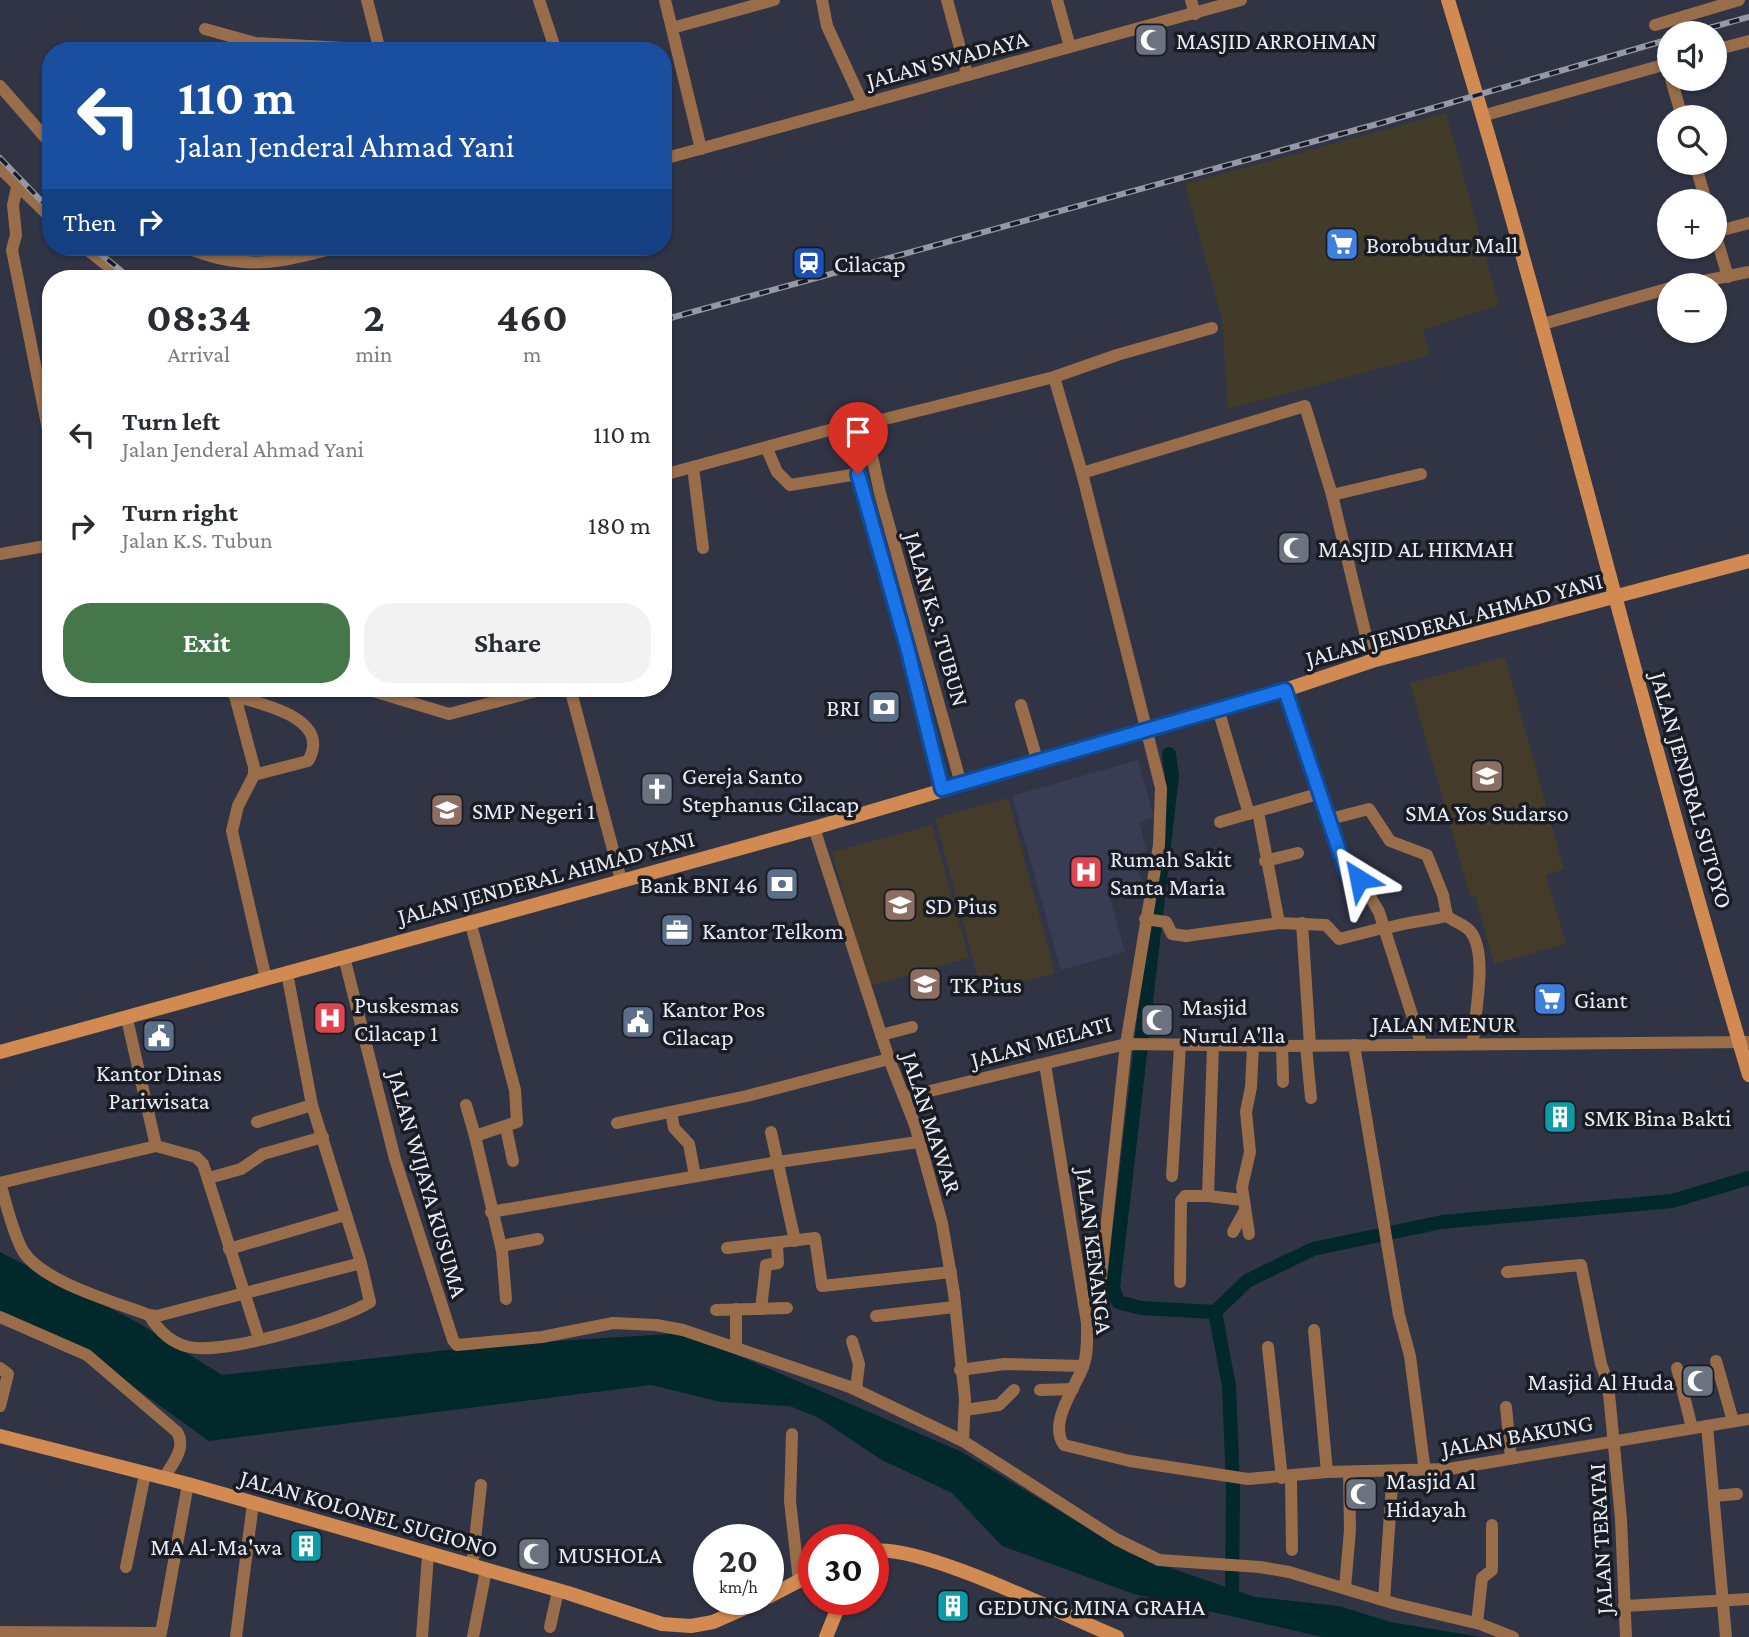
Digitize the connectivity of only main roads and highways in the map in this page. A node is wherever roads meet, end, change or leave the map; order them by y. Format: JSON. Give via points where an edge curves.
{"nodes":[{"id":1,"x":1448,"y":0,"type":"edge"},
{"id":2,"x":1749,"y":561,"type":"edge"},
{"id":3,"x":1615,"y":599,"type":"junction"},
{"id":4,"x":1744,"y":1042,"type":"edge"},
{"id":5,"x":0,"y":1052,"type":"edge"},
{"id":6,"x":1749,"y":1075,"type":"edge"},
{"id":7,"x":0,"y":1436,"type":"edge"},
{"id":8,"x":889,"y":1549,"type":"edge"},
{"id":9,"x":729,"y":1615,"type":"edge"},
{"id":10,"x":835,"y":1615,"type":"edge"},
{"id":11,"x":825,"y":1637,"type":"edge"},
{"id":12,"x":1117,"y":1637,"type":"edge"}],
"edges":[{"from":1,"to":3,"type":"main road","name":"JALAN JENDRAL SUTOYO","via":[[1543,324]]},
{"from":2,"to":3,"type":"main road","name":"JALAN JENDERAL AHMAD YANI"},
{"from":3,"to":4,"type":"main road","name":"JALAN JENDRAL SUTOYO"},
{"from":3,"to":5,"type":"main road","name":"JALAN JENDERAL AHMAD YANI","via":[[1372,660],[1285,690],[814,828]]},
{"from":4,"to":6,"type":"main road","name":"JALAN JENDRAL SUTOYO"},
{"from":7,"to":9,"type":"main road","name":"JALAN KOLONEL SUGIONO","via":[[188,1484],[675,1626],[713,1622]]},
{"from":8,"to":12,"type":"main road","via":[[1015,1593]]},
{"from":10,"to":11,"type":"main road"}]}
